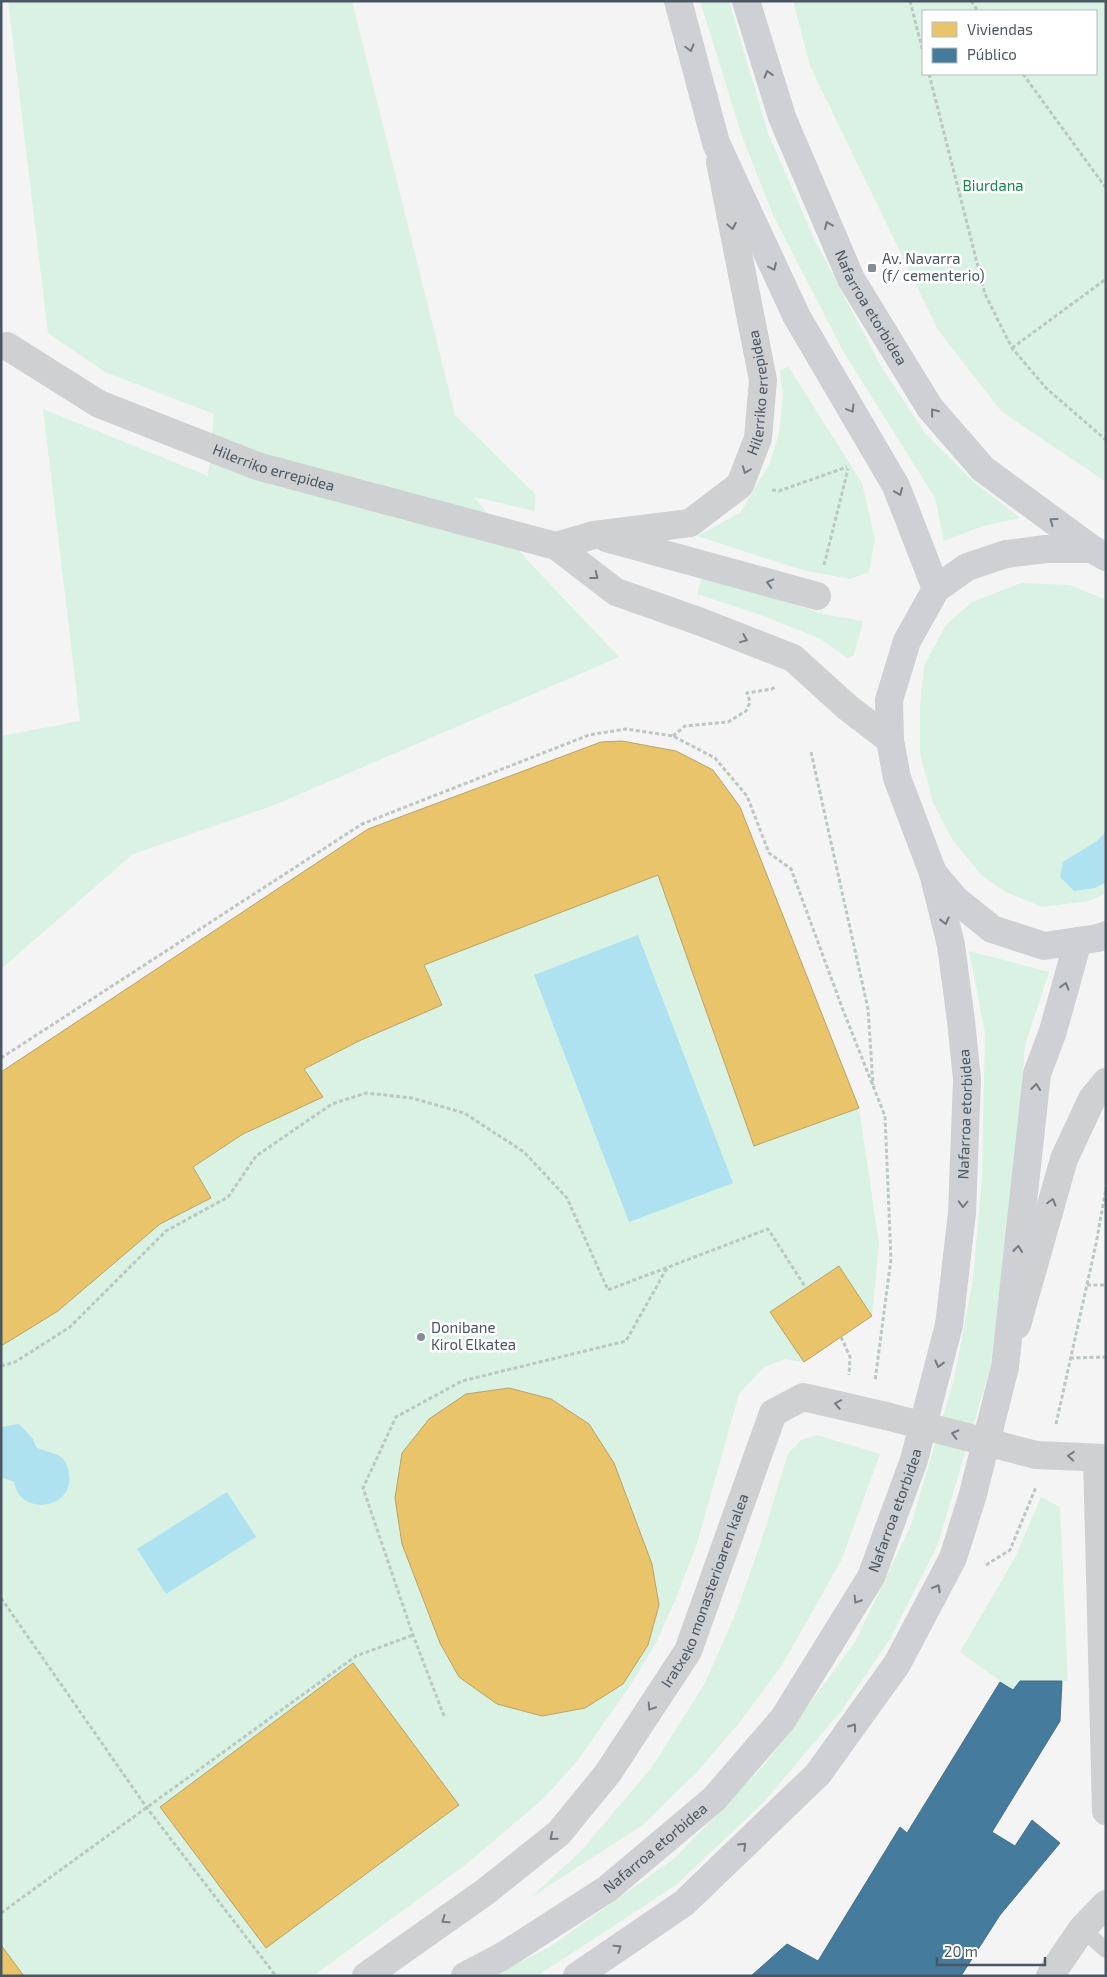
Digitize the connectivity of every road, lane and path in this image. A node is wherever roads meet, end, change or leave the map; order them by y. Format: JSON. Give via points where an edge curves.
{"nodes":[{"id":1,"x":678,"y":1,"type":"edge"},
{"id":2,"x":746,"y":1,"type":"edge"},
{"id":3,"x":910,"y":1,"type":"edge"},
{"id":4,"x":922,"y":48,"type":"edge"},
{"id":5,"x":929,"y":75,"type":"edge"},
{"id":6,"x":1024,"y":75,"type":"edge"},
{"id":7,"x":716,"y":143,"type":"junction"},
{"id":8,"x":1106,"y":188,"type":"edge"},
{"id":9,"x":1106,"y":279,"type":"edge"},
{"id":10,"x":7,"y":346,"type":"dead end"},
{"id":11,"x":1012,"y":348,"type":"junction"},
{"id":12,"x":1106,"y":440,"type":"edge"},
{"id":13,"x":740,"y":485,"type":"junction"},
{"id":14,"x":594,"y":535,"type":"junction"},
{"id":15,"x":556,"y":546,"type":"junction"},
{"id":16,"x":1099,"y":553,"type":"edge"},
{"id":17,"x":823,"y":567,"type":"dead end"},
{"id":18,"x":936,"y":589,"type":"junction"},
{"id":19,"x":817,"y":596,"type":"dead end"},
{"id":20,"x":794,"y":658,"type":"junction"},
{"id":21,"x":673,"y":736,"type":"junction"},
{"id":22,"x":890,"y":740,"type":"junction"},
{"id":23,"x":811,"y":752,"type":"dead end"},
{"id":24,"x":933,"y":873,"type":"junction"},
{"id":25,"x":1097,"y":939,"type":"edge"},
{"id":26,"x":1,"y":1058,"type":"edge"},
{"id":27,"x":1106,"y":1082,"type":"edge"},
{"id":28,"x":874,"y":1088,"type":"junction"},
{"id":29,"x":1106,"y":1188,"type":"edge"},
{"id":30,"x":667,"y":1268,"type":"junction"},
{"id":31,"x":1087,"y":1285,"type":"junction"},
{"id":32,"x":1106,"y":1285,"type":"edge"},
{"id":33,"x":806,"y":1288,"type":"dead end"},
{"id":34,"x":841,"y":1337,"type":"dead end"},
{"id":35,"x":1106,"y":1356,"type":"edge"},
{"id":36,"x":1070,"y":1358,"type":"junction"},
{"id":37,"x":1,"y":1366,"type":"edge"},
{"id":38,"x":1005,"y":1367,"type":"junction"},
{"id":39,"x":848,"y":1378,"type":"dead end"},
{"id":40,"x":875,"y":1385,"type":"dead end"},
{"id":41,"x":1052,"y":1430,"type":"dead end"},
{"id":42,"x":1102,"y":1458,"type":"edge"},
{"id":43,"x":1036,"y":1487,"type":"dead end"},
{"id":44,"x":986,"y":1565,"type":"dead end"},
{"id":45,"x":1,"y":1598,"type":"edge"},
{"id":46,"x":414,"y":1635,"type":"junction"},
{"id":47,"x":444,"y":1716,"type":"dead end"},
{"id":48,"x":147,"y":1808,"type":"junction"},
{"id":49,"x":1106,"y":1811,"type":"edge"},
{"id":50,"x":1106,"y":1904,"type":"edge"},
{"id":51,"x":1,"y":1913,"type":"edge"},
{"id":52,"x":1082,"y":1929,"type":"junction"},
{"id":53,"x":1106,"y":1950,"type":"edge"},
{"id":54,"x":276,"y":1976,"type":"edge"},
{"id":55,"x":366,"y":1976,"type":"edge"},
{"id":56,"x":465,"y":1976,"type":"edge"},
{"id":57,"x":577,"y":1976,"type":"edge"},
{"id":58,"x":1050,"y":1976,"type":"edge"}],
"edges":[{"from":1,"to":7,"type":"main road","one_way":true},
{"from":16,"to":2,"type":"main road","name":"Nafarroa etorbidea","one_way":true,"via":[[983,469],[930,408],[851,279],[782,117]]},
{"from":3,"to":4,"type":"path"},
{"from":5,"to":11,"type":"path","via":[[985,294]]},
{"from":6,"to":8,"type":"path"},
{"from":7,"to":13,"type":"street","name":"Hilerriko errepidea","one_way":true,"via":[[763,380],[758,438]]},
{"from":7,"to":18,"type":"main road","one_way":true,"via":[[796,317],[896,486]]},
{"from":9,"to":11,"type":"path"},
{"from":10,"to":15,"type":"street","name":"Hilerriko errepidea","via":[[99,404],[257,466]]},
{"from":11,"to":12,"type":"path","via":[[1046,388]]},
{"from":13,"to":14,"type":"street","via":[[690,523]]},
{"from":13,"to":17,"type":"path","via":[[779,491],[849,466]]},
{"from":14,"to":15,"type":"street"},
{"from":19,"to":14,"type":"street","one_way":true},
{"from":15,"to":20,"type":"street","name":"Hilerriko errepidea","one_way":true,"via":[[616,592]]},
{"from":16,"to":18,"type":"main road","via":[[1046,549],[1006,554],[967,567]]},
{"from":18,"to":22,"type":"main road","via":[[904,650],[889,700]]},
{"from":20,"to":21,"type":"path","via":[[772,689],[748,693],[750,702],[746,711],[728,722],[685,726]]},
{"from":20,"to":22,"type":"street","name":"Hilerriko errepidea","via":[[847,707]]},
{"from":21,"to":26,"type":"path","via":[[626,729],[589,735],[362,824]]},
{"from":21,"to":28,"type":"path","via":[[715,758],[747,796],[769,853],[791,869]]},
{"from":22,"to":24,"type":"main road","via":[[897,778]]},
{"from":23,"to":28,"type":"path","via":[[868,1009]]},
{"from":24,"to":25,"type":"main road","via":[[956,900],[992,929],[1044,946]]},
{"from":24,"to":56,"type":"main road","name":"Nafarroa etorbidea","one_way":true,"via":[[951,945],[967,1079],[962,1213],[946,1335],[914,1460],[871,1577],[783,1719],[714,1799],[607,1889],[503,1956]]},
{"from":38,"to":25,"type":"main road","one_way":true,"via":[[1037,1074],[1052,1031]]},
{"from":38,"to":27,"type":"street","one_way":true,"via":[[1064,1159],[1092,1099]]},
{"from":28,"to":40,"type":"path","via":[[885,1116],[891,1259]]},
{"from":29,"to":31,"type":"path"},
{"from":30,"to":33,"type":"path","via":[[768,1229]]},
{"from":30,"to":37,"type":"path","via":[[608,1290],[567,1198],[524,1152],[464,1113],[412,1098],[366,1093],[332,1104],[256,1156],[228,1197],[166,1231],[70,1327],[15,1362]]},
{"from":30,"to":46,"type":"path","via":[[626,1341],[462,1381],[396,1417],[363,1488]]},
{"from":31,"to":32,"type":"path"},
{"from":31,"to":36,"type":"path"},
{"from":34,"to":39,"type":"path","via":[[850,1357]]},
{"from":35,"to":36,"type":"path"},
{"from":36,"to":41,"type":"path","via":[[1057,1422]]},
{"from":57,"to":38,"type":"main road","one_way":true,"via":[[684,1903],[818,1774],[897,1664],[953,1558]]},
{"from":42,"to":49,"type":"street","name":"Iratxeko monasterioaren kalea"},
{"from":42,"to":55,"type":"street","name":"Iratxeko monasterioaren kalea","one_way":true,"bridge":true,"via":[[1036,1455],[803,1397],[773,1413],[688,1651],[608,1773],[558,1833],[485,1892]]},
{"from":43,"to":44,"type":"path","via":[[1010,1550]]},
{"from":45,"to":48,"type":"path"},
{"from":46,"to":47,"type":"path"},
{"from":46,"to":48,"type":"path","via":[[356,1656]]},
{"from":48,"to":51,"type":"path"},
{"from":48,"to":54,"type":"path"},
{"from":50,"to":52,"type":"street"},
{"from":52,"to":53,"type":"lane"},
{"from":52,"to":58,"type":"street"}]}
